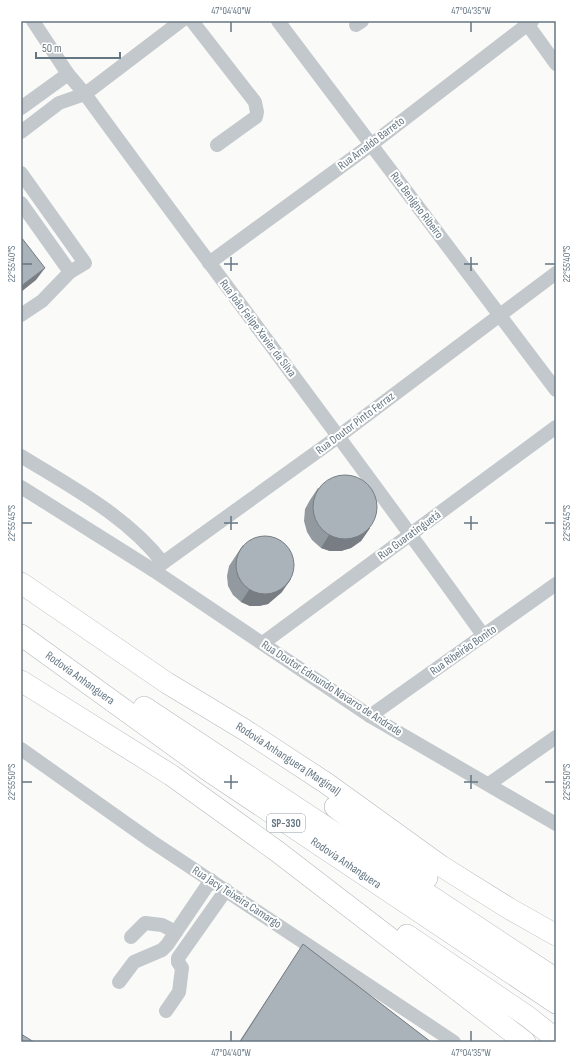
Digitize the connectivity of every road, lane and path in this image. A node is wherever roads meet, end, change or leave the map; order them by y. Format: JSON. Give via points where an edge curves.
{"nodes":[{"id":1,"x":33,"y":21,"type":"edge"},
{"id":2,"x":181,"y":21,"type":"edge"},
{"id":3,"x":192,"y":21,"type":"edge"},
{"id":4,"x":278,"y":21,"type":"edge"},
{"id":5,"x":528,"y":22,"type":"edge"},
{"id":6,"x":556,"y":64,"type":"edge"},
{"id":7,"x":68,"y":74,"type":"junction"},
{"id":8,"x":85,"y":94,"type":"junction"},
{"id":9,"x":21,"y":108,"type":"edge"},
{"id":10,"x":21,"y":132,"type":"edge"},
{"id":11,"x":372,"y":144,"type":"junction"},
{"id":12,"x":217,"y":145,"type":"dead end"},
{"id":13,"x":21,"y":173,"type":"edge"},
{"id":14,"x":21,"y":203,"type":"edge"},
{"id":15,"x":209,"y":263,"type":"junction"},
{"id":16,"x":70,"y":272,"type":"junction"},
{"id":17,"x":556,"y":274,"type":"edge"},
{"id":18,"x":21,"y":315,"type":"edge"},
{"id":19,"x":499,"y":315,"type":"junction"},
{"id":20,"x":556,"y":390,"type":"edge"},
{"id":21,"x":556,"y":427,"type":"edge"},
{"id":22,"x":339,"y":436,"type":"junction"},
{"id":23,"x":21,"y":456,"type":"edge"},
{"id":24,"x":21,"y":487,"type":"edge"},
{"id":25,"x":411,"y":534,"type":"junction"},
{"id":26,"x":158,"y":566,"type":"junction"},
{"id":27,"x":21,"y":583,"type":"edge"},
{"id":28,"x":556,"y":584,"type":"edge"},
{"id":29,"x":21,"y":620,"type":"edge"},
{"id":30,"x":21,"y":635,"type":"edge"},
{"id":31,"x":483,"y":635,"type":"junction"},
{"id":32,"x":263,"y":643,"type":"junction"},
{"id":33,"x":21,"y":666,"type":"edge"},
{"id":34,"x":21,"y":681,"type":"edge"},
{"id":35,"x":167,"y":683,"type":"junction"},
{"id":36,"x":370,"y":716,"type":"junction"},
{"id":37,"x":102,"y":731,"type":"junction"},
{"id":38,"x":556,"y":737,"type":"edge"},
{"id":39,"x":21,"y":749,"type":"edge"},
{"id":40,"x":489,"y":784,"type":"junction"},
{"id":41,"x":556,"y":824,"type":"edge"},
{"id":42,"x":278,"y":852,"type":"junction"},
{"id":43,"x":211,"y":880,"type":"junction"},
{"id":44,"x":226,"y":890,"type":"junction"},
{"id":45,"x":176,"y":932,"type":"junction"},
{"id":46,"x":556,"y":935,"type":"edge"},
{"id":47,"x":131,"y":937,"type":"dead end"},
{"id":48,"x":530,"y":961,"type":"junction"},
{"id":49,"x":556,"y":978,"type":"edge"},
{"id":50,"x":119,"y":982,"type":"dead end"},
{"id":51,"x":556,"y":1003,"type":"edge"},
{"id":52,"x":166,"y":1011,"type":"dead end"},
{"id":53,"x":556,"y":1039,"type":"edge"},
{"id":54,"x":454,"y":1042,"type":"edge"},
{"id":55,"x":525,"y":1042,"type":"edge"}],
"edges":[{"from":1,"to":7,"type":"street","name":"Rua João Felipe Xavier da Silva"},
{"from":2,"to":8,"type":"street"},
{"from":3,"to":12,"type":"street","via":[[254,102],[257,112],[256,117]]},
{"from":4,"to":11,"type":"street","name":"Rua Benígno Ribeiro"},
{"from":5,"to":6,"type":"street"},
{"from":5,"to":11,"type":"street","name":"Rua Arnaldo Barreto"},
{"from":7,"to":8,"type":"street","name":"Rua João Felipe Xavier da Silva"},
{"from":7,"to":9,"type":"street"},
{"from":8,"to":10,"type":"street","via":[[59,103]]},
{"from":8,"to":15,"type":"street","name":"Rua João Felipe Xavier da Silva"},
{"from":11,"to":15,"type":"street","name":"Rua Arnaldo Barreto"},
{"from":11,"to":19,"type":"street","name":"Rua Benígno Ribeiro"},
{"from":13,"to":16,"type":"street","via":[[85,263]]},
{"from":14,"to":16,"type":"street"},
{"from":15,"to":22,"type":"street","name":"Rua João Felipe Xavier da Silva"},
{"from":16,"to":18,"type":"street","via":[[42,301]]},
{"from":17,"to":19,"type":"street","name":"Rua Doutor Pinto Ferraz"},
{"from":19,"to":20,"type":"street","name":"Rua Benígno Ribeiro"},
{"from":19,"to":22,"type":"street","name":"Rua Doutor Pinto Ferraz"},
{"from":21,"to":25,"type":"street","name":"Rua Guaratinguetá"},
{"from":22,"to":25,"type":"street","name":"Rua João Felipe Xavier da Silva"},
{"from":22,"to":26,"type":"street","name":"Rua Doutor Pinto Ferraz"},
{"from":23,"to":26,"type":"street","via":[[100,505],[150,546]]},
{"from":24,"to":26,"type":"street","name":"Rua Doutor Edmundo Navarro de Andrade"},
{"from":25,"to":31,"type":"street","name":"Rua João Felipe Xavier da Silva"},
{"from":25,"to":32,"type":"street","name":"Rua Guaratinguetá"},
{"from":26,"to":32,"type":"street","name":"Rua Doutor Edmundo Navarro de Andrade"},
{"from":27,"to":35,"type":"highway","name":"Rodovia Anhanguera (Marginal)"},
{"from":28,"to":31,"type":"street","name":"Rua Ribeirão Bonito"},
{"from":29,"to":48,"type":"highway","name":"Rodovia Anhanguera","number":"SP-330","via":[[155,714]]},
{"from":30,"to":51,"type":"highway","name":"Rodovia Anhanguera","number":"SP-330","via":[[215,775]]},
{"from":31,"to":36,"type":"street","name":"Rua Ribeirão Bonito"},
{"from":32,"to":36,"type":"street","name":"Rua Doutor Edmundo Navarro de Andrade"},
{"from":33,"to":37,"type":"highway"},
{"from":34,"to":37,"type":"highway"},
{"from":35,"to":46,"type":"highway","name":"Rodovia Anhanguera (Marginal)","via":[[326,783],[441,866]]},
{"from":35,"to":48,"type":"highway","via":[[351,819]]},
{"from":36,"to":40,"type":"street","name":"Rua Doutor Edmundo Navarro de Andrade"},
{"from":37,"to":42,"type":"highway","via":[[171,775]]},
{"from":38,"to":40,"type":"street"},
{"from":39,"to":43,"type":"street","name":"Rua Jacy Teixeira Camargo"},
{"from":40,"to":41,"type":"street","name":"Rua Doutor Edmundo Navarro de Andrade"},
{"from":42,"to":53,"type":"highway","via":[[455,966]]},
{"from":42,"to":55,"type":"highway"},
{"from":43,"to":44,"type":"street","name":"Rua Jacy Teixeira Camargo"},
{"from":43,"to":45,"type":"street"},
{"from":44,"to":52,"type":"street","via":[[178,958],[182,968],[179,992]]},
{"from":44,"to":54,"type":"street","name":"Rua Jacy Teixeira Camargo"},
{"from":45,"to":47,"type":"street","via":[[162,925],[145,923]]},
{"from":45,"to":50,"type":"street","via":[[162,950],[134,962]]},
{"from":48,"to":49,"type":"highway","name":"Rodovia Anhanguera","number":"SP-330"}]}
